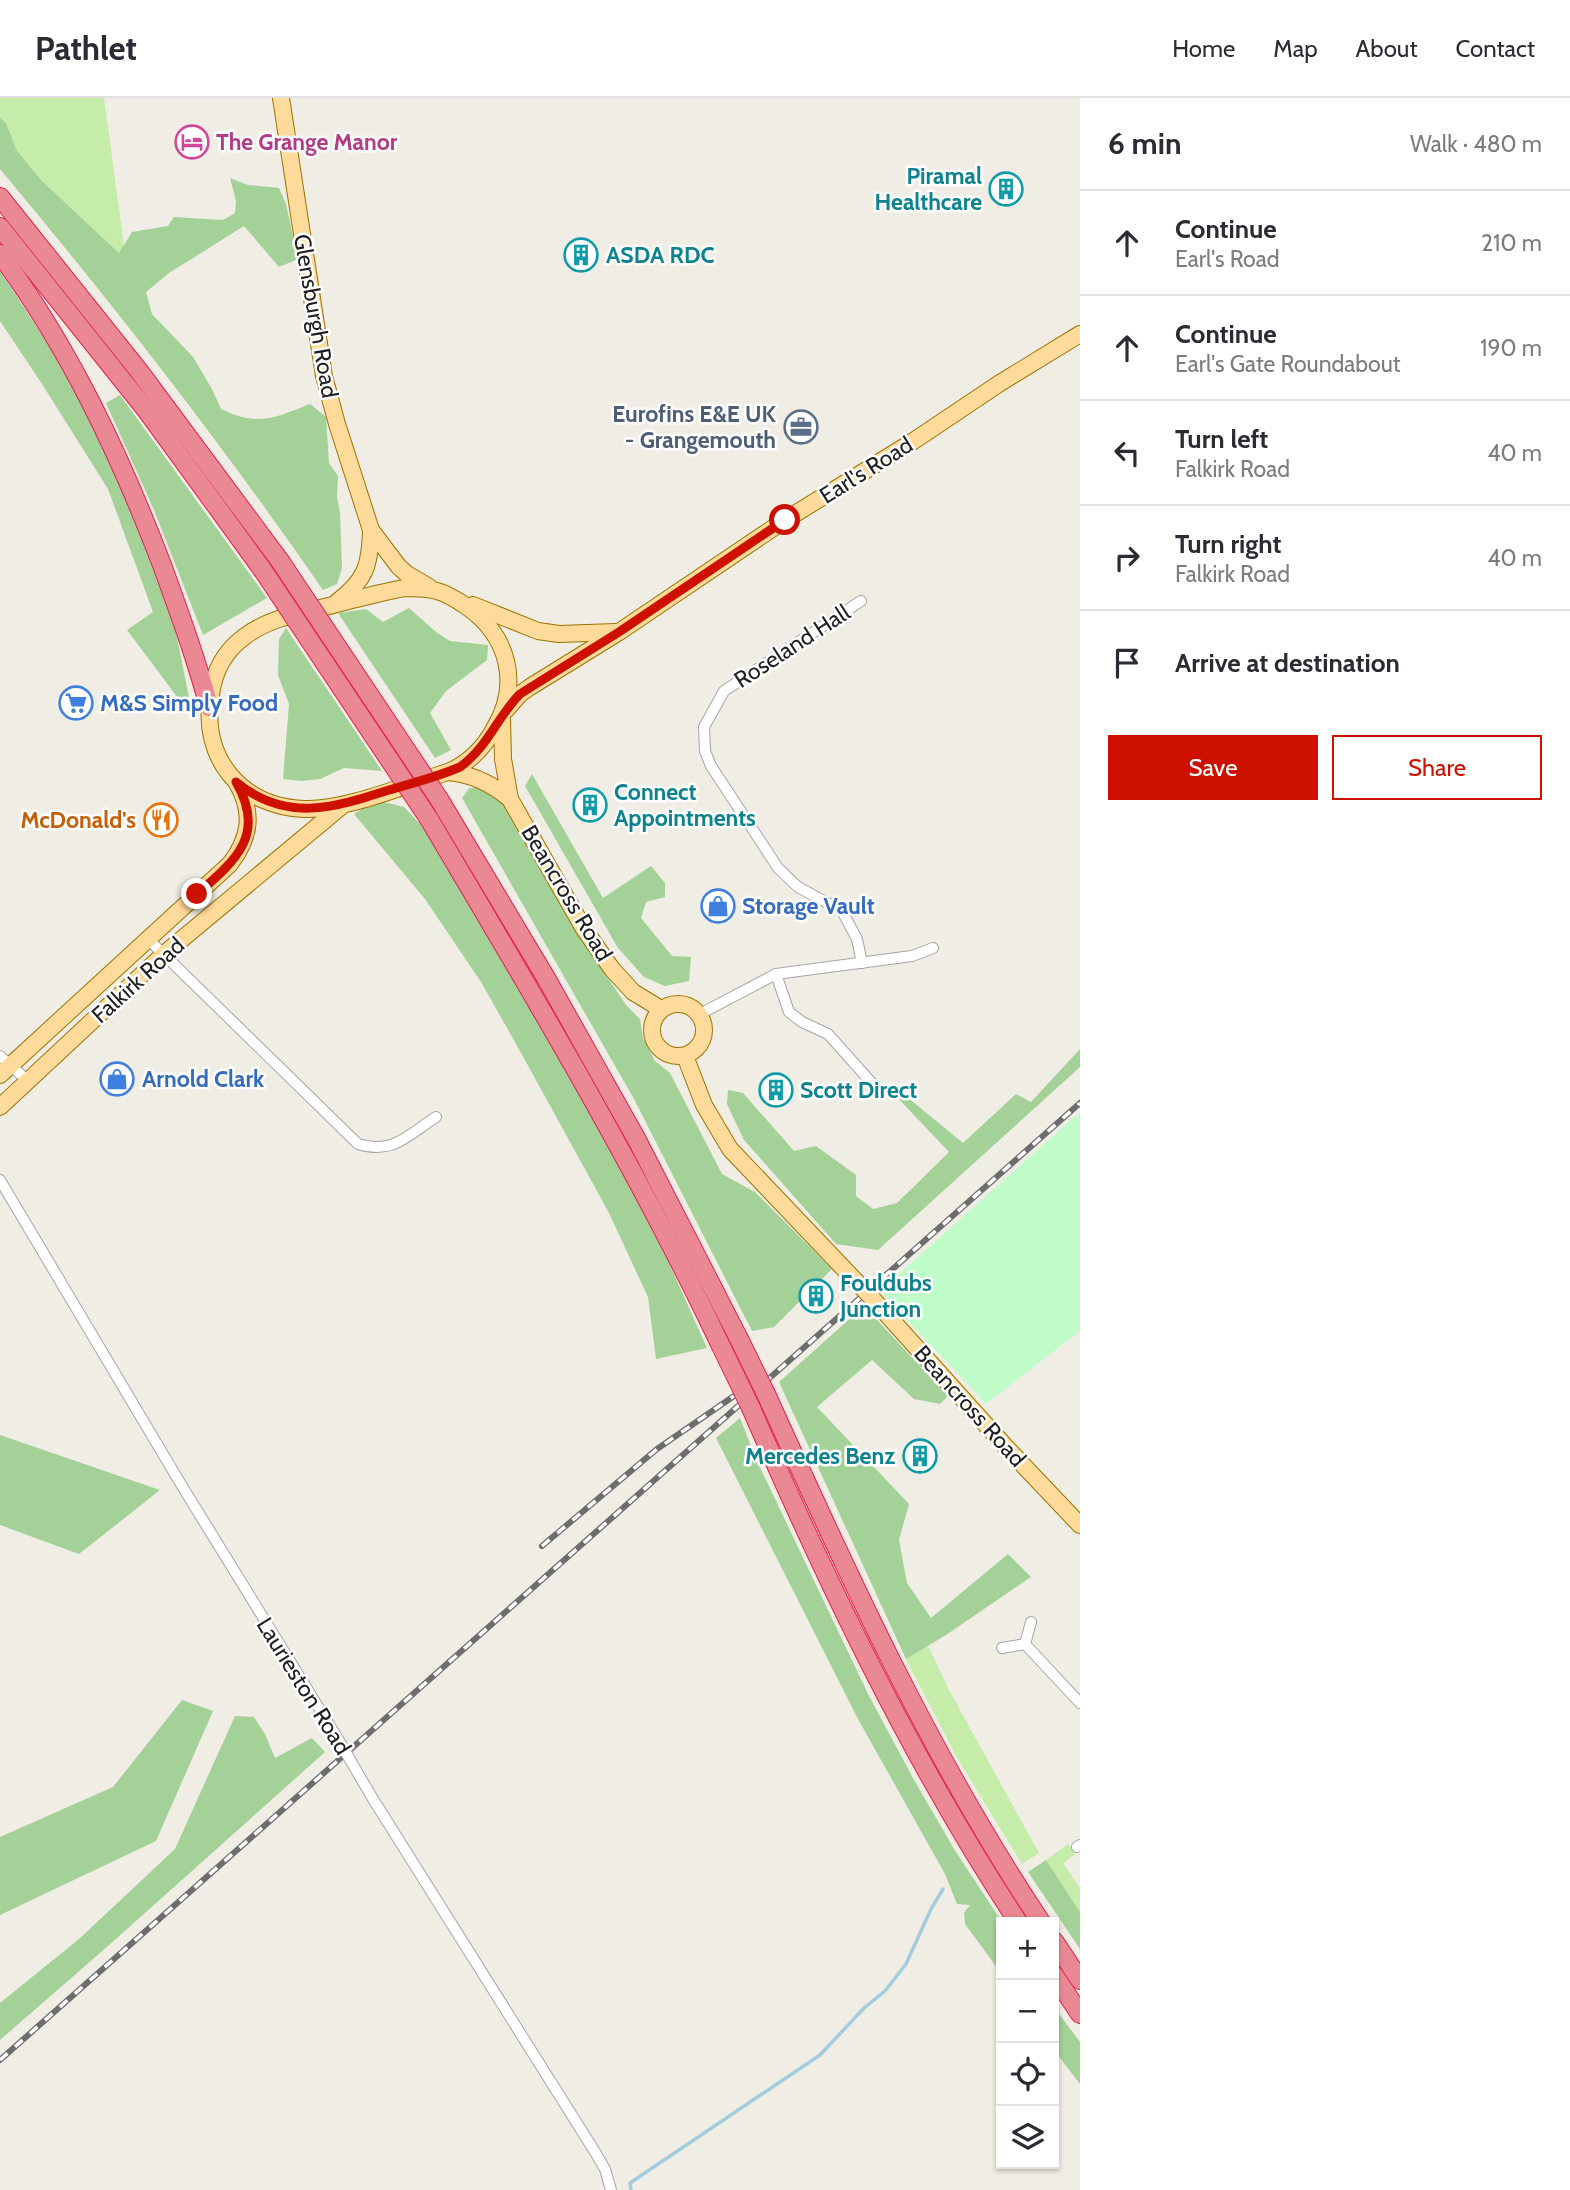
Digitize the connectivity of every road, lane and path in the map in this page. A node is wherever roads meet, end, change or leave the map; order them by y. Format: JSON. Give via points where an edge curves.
{"nodes":[{"id":1,"x":281,"y":98,"type":"edge"},
{"id":2,"x":0,"y":197,"type":"edge"},
{"id":3,"x":0,"y":227,"type":"edge"},
{"id":4,"x":0,"y":254,"type":"edge"},
{"id":5,"x":1080,"y":334,"type":"edge"},
{"id":6,"x":371,"y":530,"type":"junction"},
{"id":7,"x":444,"y":593,"type":"junction"},
{"id":8,"x":861,"y":601,"type":"dead end"},
{"id":9,"x":333,"y":605,"type":"junction"},
{"id":10,"x":619,"y":632,"type":"junction"},
{"id":11,"x":209,"y":706,"type":"junction"},
{"id":12,"x":503,"y":715,"type":"junction"},
{"id":13,"x":448,"y":772,"type":"junction"},
{"id":14,"x":236,"y":782,"type":"junction"},
{"id":15,"x":510,"y":799,"type":"junction"},
{"id":16,"x":345,"y":804,"type":"junction"},
{"id":17,"x":149,"y":940,"type":"junction"},
{"id":18,"x":933,"y":948,"type":"dead end"},
{"id":19,"x":164,"y":954,"type":"junction"},
{"id":20,"x":862,"y":963,"type":"junction"},
{"id":21,"x":776,"y":974,"type":"junction"},
{"id":22,"x":661,"y":1009,"type":"junction"},
{"id":23,"x":700,"y":1014,"type":"junction"},
{"id":24,"x":685,"y":1056,"type":"junction"},
{"id":25,"x":3,"y":1065,"type":"edge"},
{"id":26,"x":28,"y":1081,"type":"junction"},
{"id":27,"x":879,"y":1091,"type":"dead end"},
{"id":28,"x":0,"y":1107,"type":"edge"},
{"id":29,"x":436,"y":1117,"type":"dead end"},
{"id":30,"x":0,"y":1180,"type":"edge"},
{"id":31,"x":1080,"y":1525,"type":"edge"},
{"id":32,"x":1031,"y":1622,"type":"dead end"},
{"id":33,"x":1025,"y":1644,"type":"junction"},
{"id":34,"x":1002,"y":1648,"type":"dead end"},
{"id":35,"x":1080,"y":1703,"type":"edge"},
{"id":36,"x":1015,"y":1917,"type":"edge"},
{"id":37,"x":1038,"y":1917,"type":"edge"},
{"id":38,"x":1059,"y":1948,"type":"edge"},
{"id":39,"x":1057,"y":1980,"type":"edge"},
{"id":40,"x":1080,"y":1980,"type":"edge"},
{"id":41,"x":1080,"y":2014,"type":"edge"},
{"id":42,"x":611,"y":2190,"type":"edge"}],
"edges":[{"from":1,"to":6,"type":"main road","name":"Glensburgh Road","via":[[324,376]]},
{"from":2,"to":37,"type":"highway","bridge":true,"via":[[139,371],[280,561],[439,799],[631,1128],[766,1394],[913,1705]]},
{"from":3,"to":36,"type":"highway","bridge":true,"via":[[140,402],[262,569],[429,819],[628,1163],[720,1344],[891,1704]]},
{"from":4,"to":11,"type":"highway","via":[[69,361],[121,463],[194,651]]},
{"from":5,"to":10,"type":"main road","name":"Earl's Road","via":[[785,520]]},
{"from":6,"to":7,"type":"main road","name":"Glensburgh Road","via":[[407,574]]},
{"from":6,"to":9,"type":"main road","name":"Glensburgh Road","via":[[363,577]]},
{"from":7,"to":9,"type":"main road","via":[[405,588]]},
{"from":7,"to":10,"type":"main road","name":"Earl's Road","via":[[538,631]]},
{"from":7,"to":12,"type":"main road","name":"Beancross Road","via":[[482,617],[499,642],[508,677]]},
{"from":8,"to":20,"type":"street","name":"Roseland Hall","via":[[724,691],[705,727],[705,751],[778,868],[798,887],[842,911],[857,939]]},
{"from":9,"to":11,"type":"main road","via":[[277,619],[245,636],[218,668]]},
{"from":10,"to":12,"type":"main road","name":"Earl's Road","via":[[520,694]]},
{"from":11,"to":14,"type":"main road","via":[[215,751]]},
{"from":12,"to":13,"type":"main road","name":"Earl's Road","via":[[475,755]]},
{"from":12,"to":15,"type":"main road","name":"Beancross Road","via":[[503,759]]},
{"from":13,"to":15,"type":"main road","name":"Beancross Road","via":[[482,780]]},
{"from":13,"to":16,"type":"main road"},
{"from":14,"to":16,"type":"main road","via":[[259,798],[287,807]]},
{"from":14,"to":17,"type":"main road","name":"Falkirk Road","via":[[247,817],[240,852]]},
{"from":15,"to":22,"type":"main road","name":"Beancross Road","via":[[605,959],[633,992]]},
{"from":16,"to":19,"type":"main road","name":"Falkirk Road"},
{"from":17,"to":19,"type":"street"},
{"from":17,"to":25,"type":"main road","name":"Falkirk Road"},
{"from":18,"to":20,"type":"street"},
{"from":19,"to":26,"type":"main road","name":"Falkirk Road"},
{"from":19,"to":29,"type":"street","via":[[358,1144],[390,1146]]},
{"from":20,"to":21,"type":"street"},
{"from":21,"to":23,"type":"street"},
{"from":21,"to":27,"type":"street","via":[[789,1012],[828,1034]]},
{"from":22,"to":23,"type":"main road","via":[[682,1003]]},
{"from":22,"to":24,"type":"main road","via":[[652,1028],[654,1041],[668,1054]]},
{"from":23,"to":24,"type":"main road","via":[[703,1040]]},
{"from":24,"to":31,"type":"main road","name":"Beancross Road","bridge":true,"via":[[704,1105],[730,1150]]},
{"from":25,"to":26,"type":"street"},
{"from":26,"to":28,"type":"main road","name":"Falkirk Road"},
{"from":30,"to":42,"type":"street","name":"Laurieston Road","bridge":true,"via":[[367,1790],[595,2152]]},
{"from":32,"to":33,"type":"street"},
{"from":33,"to":34,"type":"street"},
{"from":33,"to":35,"type":"street"},
{"from":38,"to":40,"type":"highway"},
{"from":39,"to":41,"type":"highway"}]}
